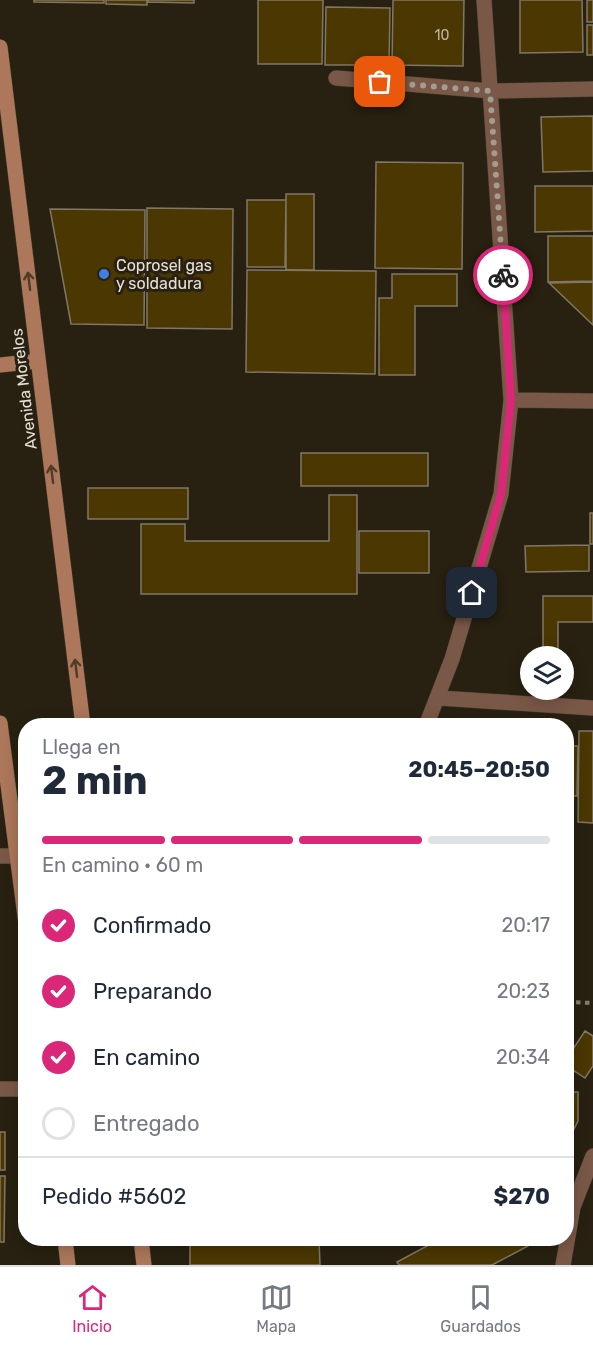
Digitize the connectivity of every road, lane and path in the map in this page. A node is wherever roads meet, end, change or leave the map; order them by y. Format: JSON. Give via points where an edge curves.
{"nodes":[{"id":1,"x":484,"y":0,"type":"edge"},
{"id":2,"x":0,"y":47,"type":"edge"},
{"id":3,"x":336,"y":78,"type":"dead end"},
{"id":4,"x":593,"y":89,"type":"edge"},
{"id":5,"x":490,"y":91,"type":"junction"},
{"id":6,"x":38,"y":361,"type":"junction"},
{"id":7,"x":0,"y":365,"type":"edge"},
{"id":8,"x":511,"y":400,"type":"junction"},
{"id":9,"x":593,"y":401,"type":"edge"},
{"id":10,"x":438,"y":698,"type":"junction"},
{"id":11,"x":593,"y":708,"type":"edge"},
{"id":12,"x":82,"y":718,"type":"edge"},
{"id":13,"x":429,"y":718,"type":"edge"},
{"id":14,"x":0,"y":723,"type":"edge"},
{"id":15,"x":0,"y":856,"type":"edge"},
{"id":16,"x":17,"y":856,"type":"junction"},
{"id":17,"x":18,"y":864,"type":"edge"},
{"id":18,"x":574,"y":1002,"type":"edge"},
{"id":19,"x":593,"y":1003,"type":"edge"},
{"id":20,"x":0,"y":1089,"type":"edge"},
{"id":21,"x":18,"y":1089,"type":"edge"},
{"id":22,"x":593,"y":1156,"type":"edge"},
{"id":23,"x":574,"y":1205,"type":"edge"},
{"id":24,"x":66,"y":1246,"type":"edge"},
{"id":25,"x":142,"y":1246,"type":"edge"},
{"id":26,"x":566,"y":1246,"type":"edge"},
{"id":27,"x":68,"y":1265,"type":"edge"},
{"id":28,"x":144,"y":1265,"type":"edge"},
{"id":29,"x":563,"y":1265,"type":"edge"}],
"edges":[{"from":1,"to":5,"type":"street"},
{"from":6,"to":2,"type":"main road","name":"Avenida Morelos","one_way":true},
{"from":3,"to":5,"type":"street"},
{"from":4,"to":5,"type":"street"},
{"from":5,"to":8,"type":"street"},
{"from":6,"to":7,"type":"main road"},
{"from":12,"to":6,"type":"main road","name":"Avenida Morelos","one_way":true},
{"from":8,"to":9,"type":"street"},
{"from":8,"to":10,"type":"street","via":[[501,494]]},
{"from":10,"to":11,"type":"street"},
{"from":10,"to":13,"type":"street"},
{"from":14,"to":16,"type":"main road"},
{"from":15,"to":16,"type":"street"},
{"from":16,"to":17,"type":"main road"},
{"from":18,"to":19,"type":"path"},
{"from":20,"to":21,"type":"street"},
{"from":22,"to":23,"type":"street"},
{"from":24,"to":27,"type":"main road"},
{"from":25,"to":28,"type":"main road"},
{"from":26,"to":29,"type":"street"}]}
